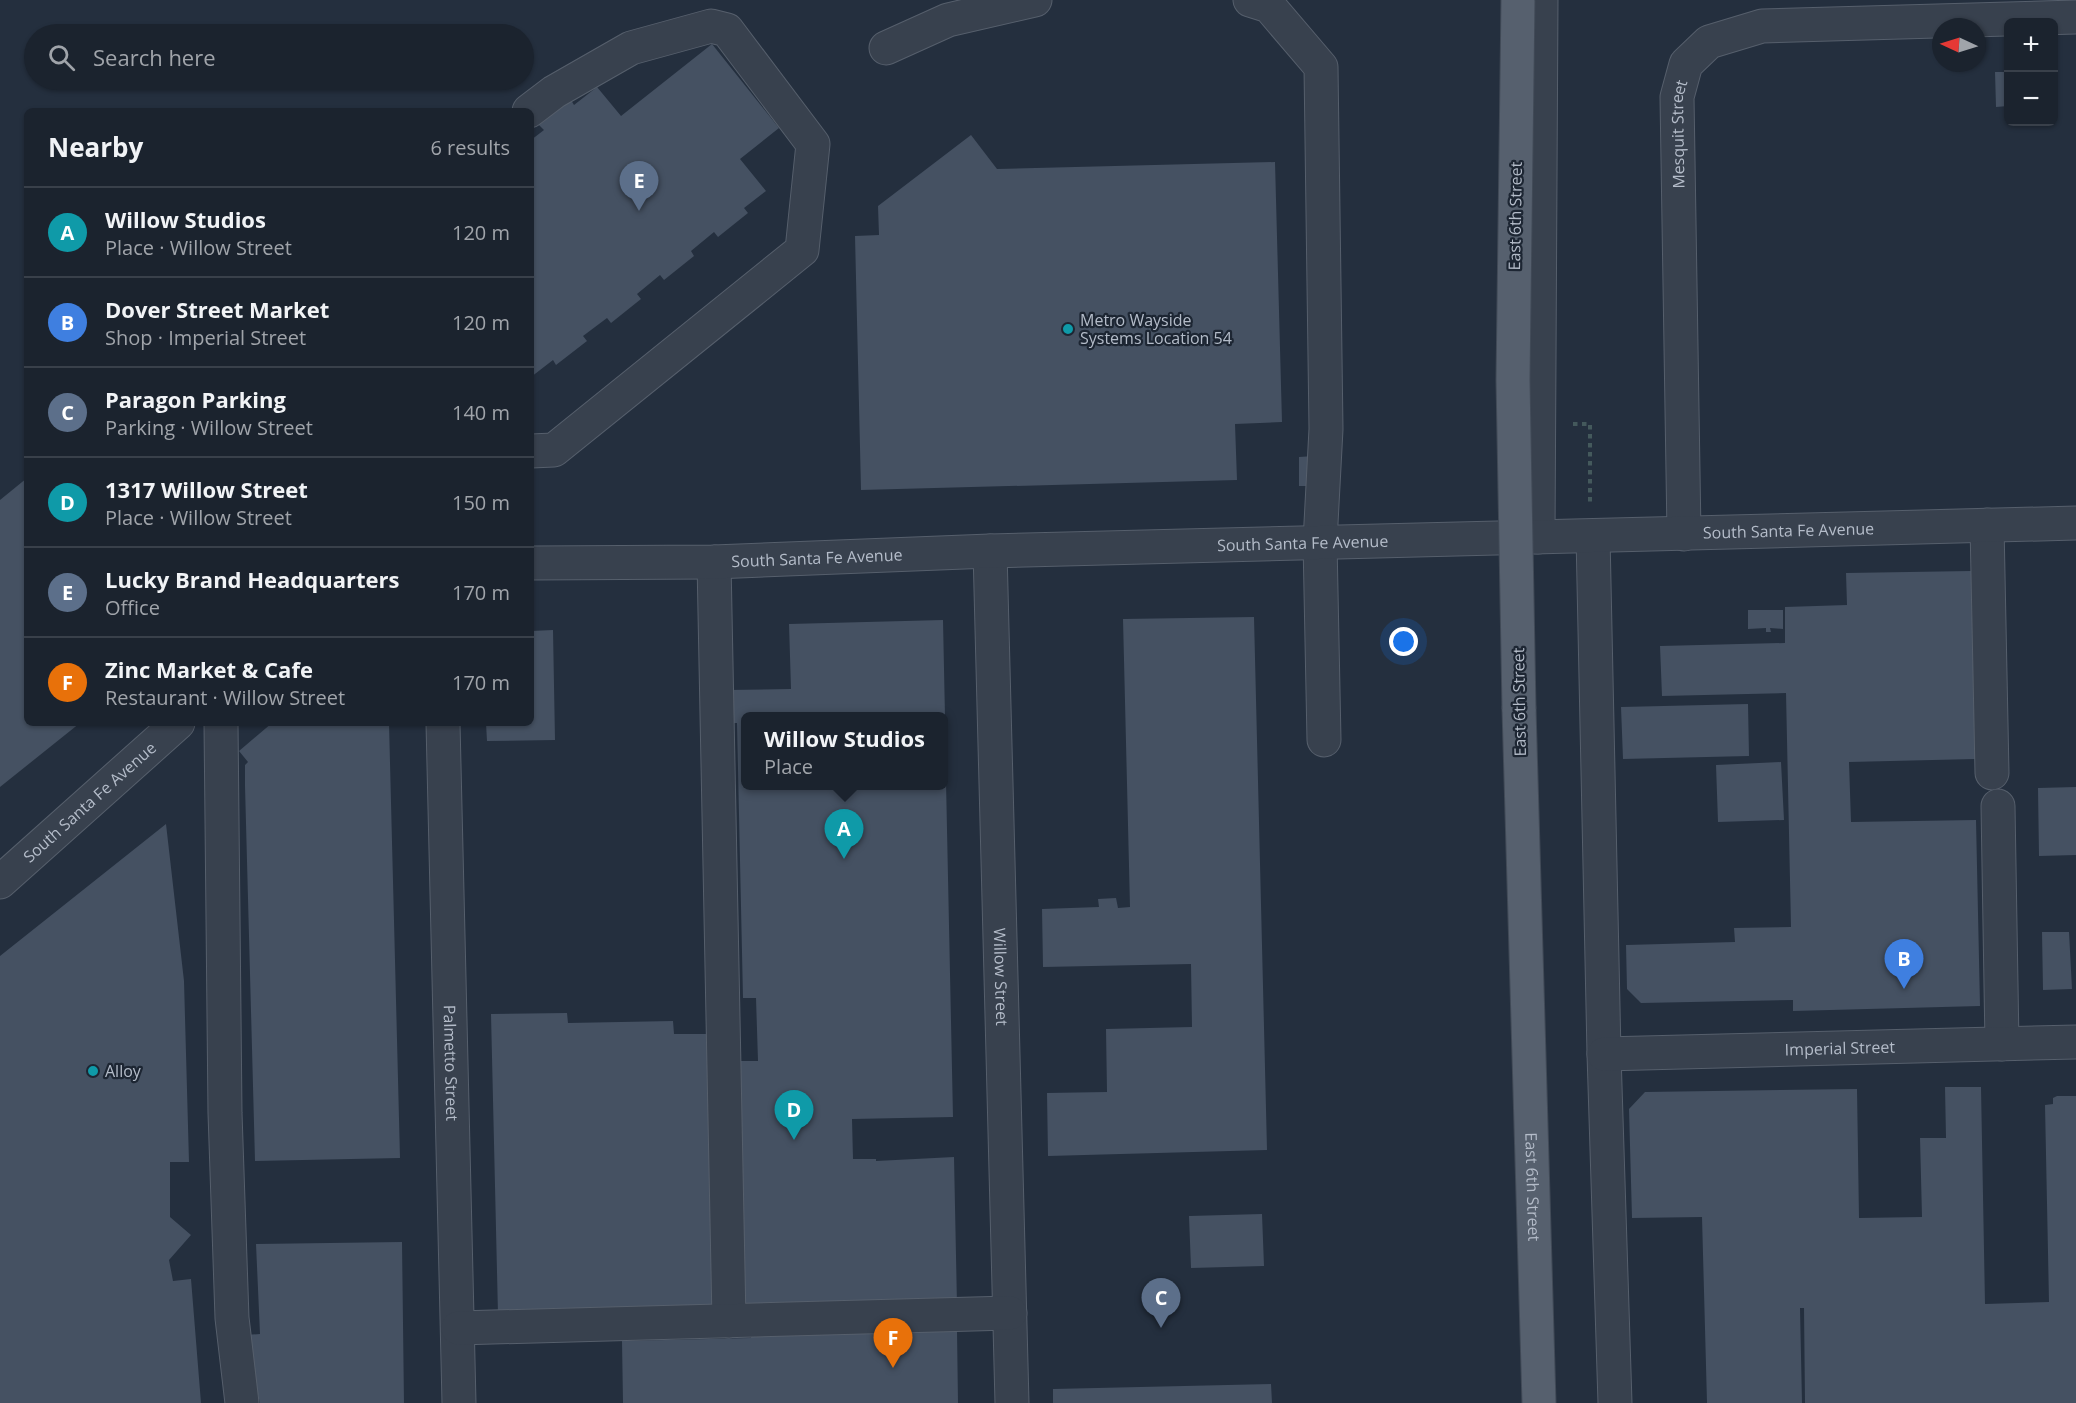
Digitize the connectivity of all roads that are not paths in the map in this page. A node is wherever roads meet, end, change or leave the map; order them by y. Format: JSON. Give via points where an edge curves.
{"nodes":[{"id":1,"x":1035,"y":0,"type":"edge"},
{"id":2,"x":1250,"y":0,"type":"edge"},
{"id":3,"x":1518,"y":0,"type":"edge"},
{"id":4,"x":1541,"y":0,"type":"edge"},
{"id":5,"x":2076,"y":17,"type":"edge"},
{"id":6,"x":886,"y":48,"type":"dead end"},
{"id":7,"x":533,"y":108,"type":"edge"},
{"id":8,"x":534,"y":451,"type":"edge"},
{"id":9,"x":2076,"y":523,"type":"edge"},
{"id":10,"x":1592,"y":524,"type":"junction"},
{"id":11,"x":1988,"y":525,"type":"junction"},
{"id":12,"x":1684,"y":534,"type":"junction"},
{"id":13,"x":1538,"y":537,"type":"junction"},
{"id":14,"x":1320,"y":542,"type":"junction"},
{"id":15,"x":990,"y":550,"type":"junction"},
{"id":16,"x":714,"y":562,"type":"junction"},
{"id":17,"x":534,"y":563,"type":"edge"},
{"id":18,"x":175,"y":726,"type":"edge"},
{"id":19,"x":221,"y":726,"type":"edge"},
{"id":20,"x":443,"y":726,"type":"edge"},
{"id":21,"x":1324,"y":740,"type":"dead end"},
{"id":22,"x":1992,"y":773,"type":"dead end"},
{"id":23,"x":1998,"y":806,"type":"dead end"},
{"id":24,"x":0,"y":882,"type":"edge"},
{"id":25,"x":2076,"y":1042,"type":"edge"},
{"id":26,"x":2002,"y":1044,"type":"junction"},
{"id":27,"x":1604,"y":1054,"type":"junction"},
{"id":28,"x":1010,"y":1313,"type":"junction"},
{"id":29,"x":729,"y":1321,"type":"junction"},
{"id":30,"x":458,"y":1328,"type":"junction"},
{"id":31,"x":242,"y":1403,"type":"edge"},
{"id":32,"x":459,"y":1403,"type":"edge"},
{"id":33,"x":1012,"y":1403,"type":"edge"},
{"id":34,"x":1539,"y":1403,"type":"edge"},
{"id":35,"x":1615,"y":1403,"type":"edge"}],
"edges":[{"from":1,"to":6,"type":"street","via":[[948,20]]},
{"from":2,"to":14,"type":"street","via":[[1269,6],[1321,67],[1326,429]]},
{"from":3,"to":34,"type":"main road","name":"East 6th Street","bridge":true,"via":[[1513,380]]},
{"from":4,"to":13,"type":"street"},
{"from":5,"to":12,"type":"street","name":"Mesquit Street","via":[[1762,26],[1709,42],[1686,64],[1677,97]]},
{"from":7,"to":8,"type":"street","via":[[631,48],[711,26],[727,30],[813,144],[802,250],[554,450]]},
{"from":9,"to":11,"type":"street","name":"South Santa Fe Avenue"},
{"from":10,"to":12,"type":"street","name":"South Santa Fe Avenue"},
{"from":10,"to":13,"type":"street","name":"South Santa Fe Avenue"},
{"from":10,"to":27,"type":"street"},
{"from":11,"to":12,"type":"street","name":"South Santa Fe Avenue"},
{"from":11,"to":22,"type":"street"},
{"from":13,"to":14,"type":"street","name":"South Santa Fe Avenue"},
{"from":14,"to":15,"type":"street","name":"South Santa Fe Avenue"},
{"from":14,"to":21,"type":"street"},
{"from":15,"to":16,"type":"street","name":"South Santa Fe Avenue"},
{"from":15,"to":28,"type":"street","name":"Willow Street"},
{"from":16,"to":17,"type":"street","name":"South Santa Fe Avenue"},
{"from":16,"to":29,"type":"street"},
{"from":18,"to":24,"type":"street","name":"South Santa Fe Avenue"},
{"from":19,"to":31,"type":"street","via":[[225,1113],[232,1318]]},
{"from":20,"to":30,"type":"street","name":"Palmetto Street"},
{"from":23,"to":26,"type":"street"},
{"from":25,"to":26,"type":"street","name":"Imperial Street"},
{"from":26,"to":27,"type":"street","name":"Imperial Street"},
{"from":27,"to":35,"type":"street"},
{"from":28,"to":29,"type":"street"},
{"from":28,"to":33,"type":"street","name":"Willow Street"},
{"from":29,"to":30,"type":"street"},
{"from":30,"to":32,"type":"street","name":"Palmetto Street"}]}
